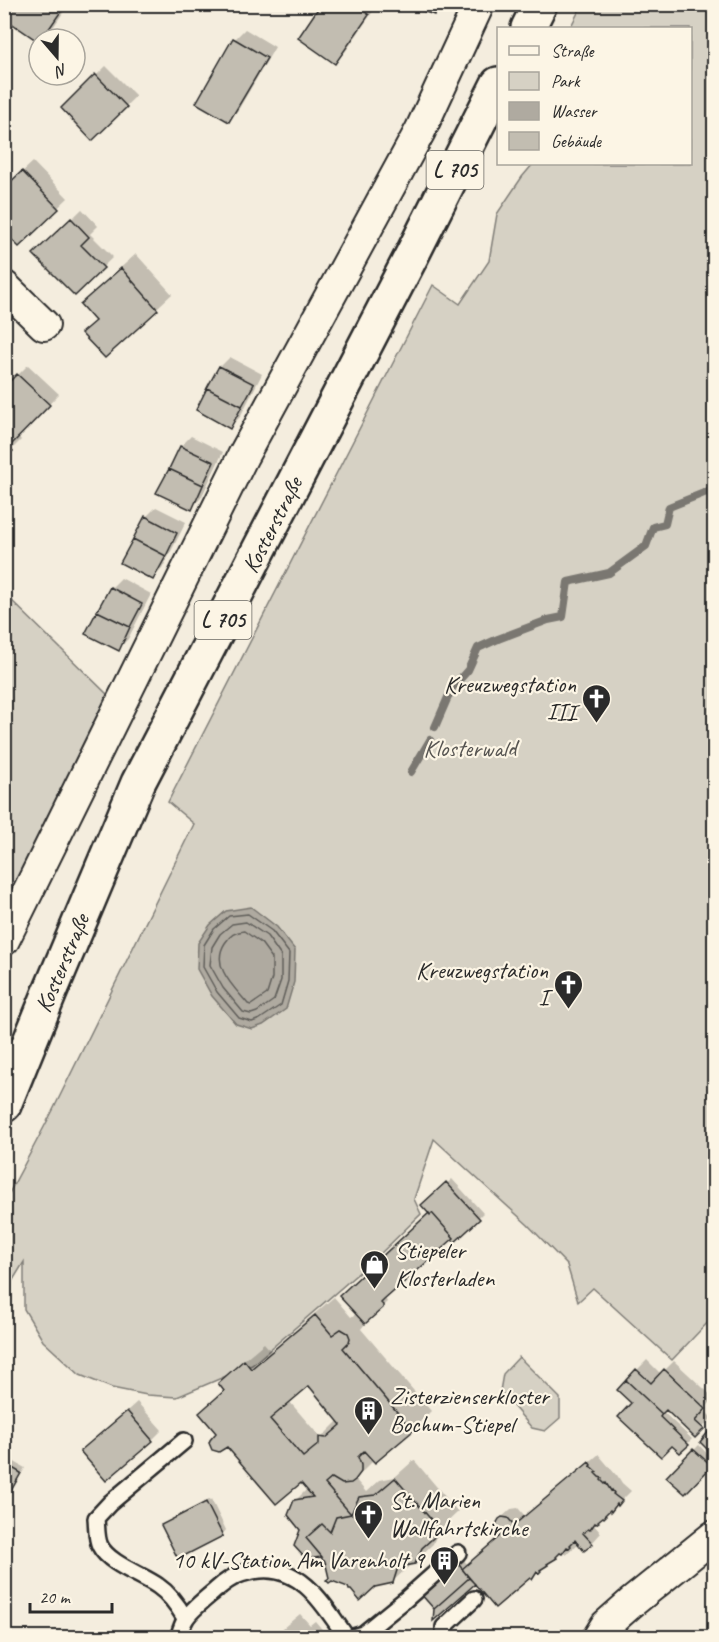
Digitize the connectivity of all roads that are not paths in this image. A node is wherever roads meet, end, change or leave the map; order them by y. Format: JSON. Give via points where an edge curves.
{"nodes":[{"id":1,"x":478,"y":4,"type":"edge"},
{"id":2,"x":540,"y":4,"type":"edge"},
{"id":3,"x":528,"y":27,"type":"edge"},
{"id":4,"x":497,"y":86,"type":"edge"},
{"id":5,"x":4,"y":286,"type":"edge"},
{"id":6,"x":44,"y":325,"type":"dead end"},
{"id":7,"x":4,"y":940,"type":"edge"},
{"id":8,"x":4,"y":1105,"type":"edge"},
{"id":9,"x":184,"y":1441,"type":"dead end"},
{"id":10,"x":714,"y":1536,"type":"edge"},
{"id":11,"x":458,"y":1553,"type":"dead end"},
{"id":12,"x":474,"y":1599,"type":"dead end"},
{"id":13,"x":185,"y":1618,"type":"junction"},
{"id":14,"x":178,"y":1638,"type":"edge"},
{"id":15,"x":349,"y":1638,"type":"edge"},
{"id":16,"x":444,"y":1638,"type":"edge"},
{"id":17,"x":598,"y":1638,"type":"edge"}],
"edges":[{"from":1,"to":7,"type":"street","via":[[420,131],[243,456]]},
{"from":2,"to":3,"type":"main road"},
{"from":4,"to":8,"type":"main road","name":"Kosterstraße","number":"L 705","via":[[138,783]]},
{"from":5,"to":6,"type":"street"},
{"from":9,"to":13,"type":"lane","via":[[96,1518],[100,1547],[114,1561],[159,1586]]},
{"from":10,"to":17,"type":"street","via":[[631,1603],[606,1625]]},
{"from":11,"to":15,"type":"lane","via":[[363,1634]]},
{"from":12,"to":16,"type":"lane","via":[[444,1627]]},
{"from":13,"to":14,"type":"lane"},
{"from":13,"to":15,"type":"lane","via":[[227,1580],[243,1572],[269,1569],[282,1571],[306,1585]]}]}
